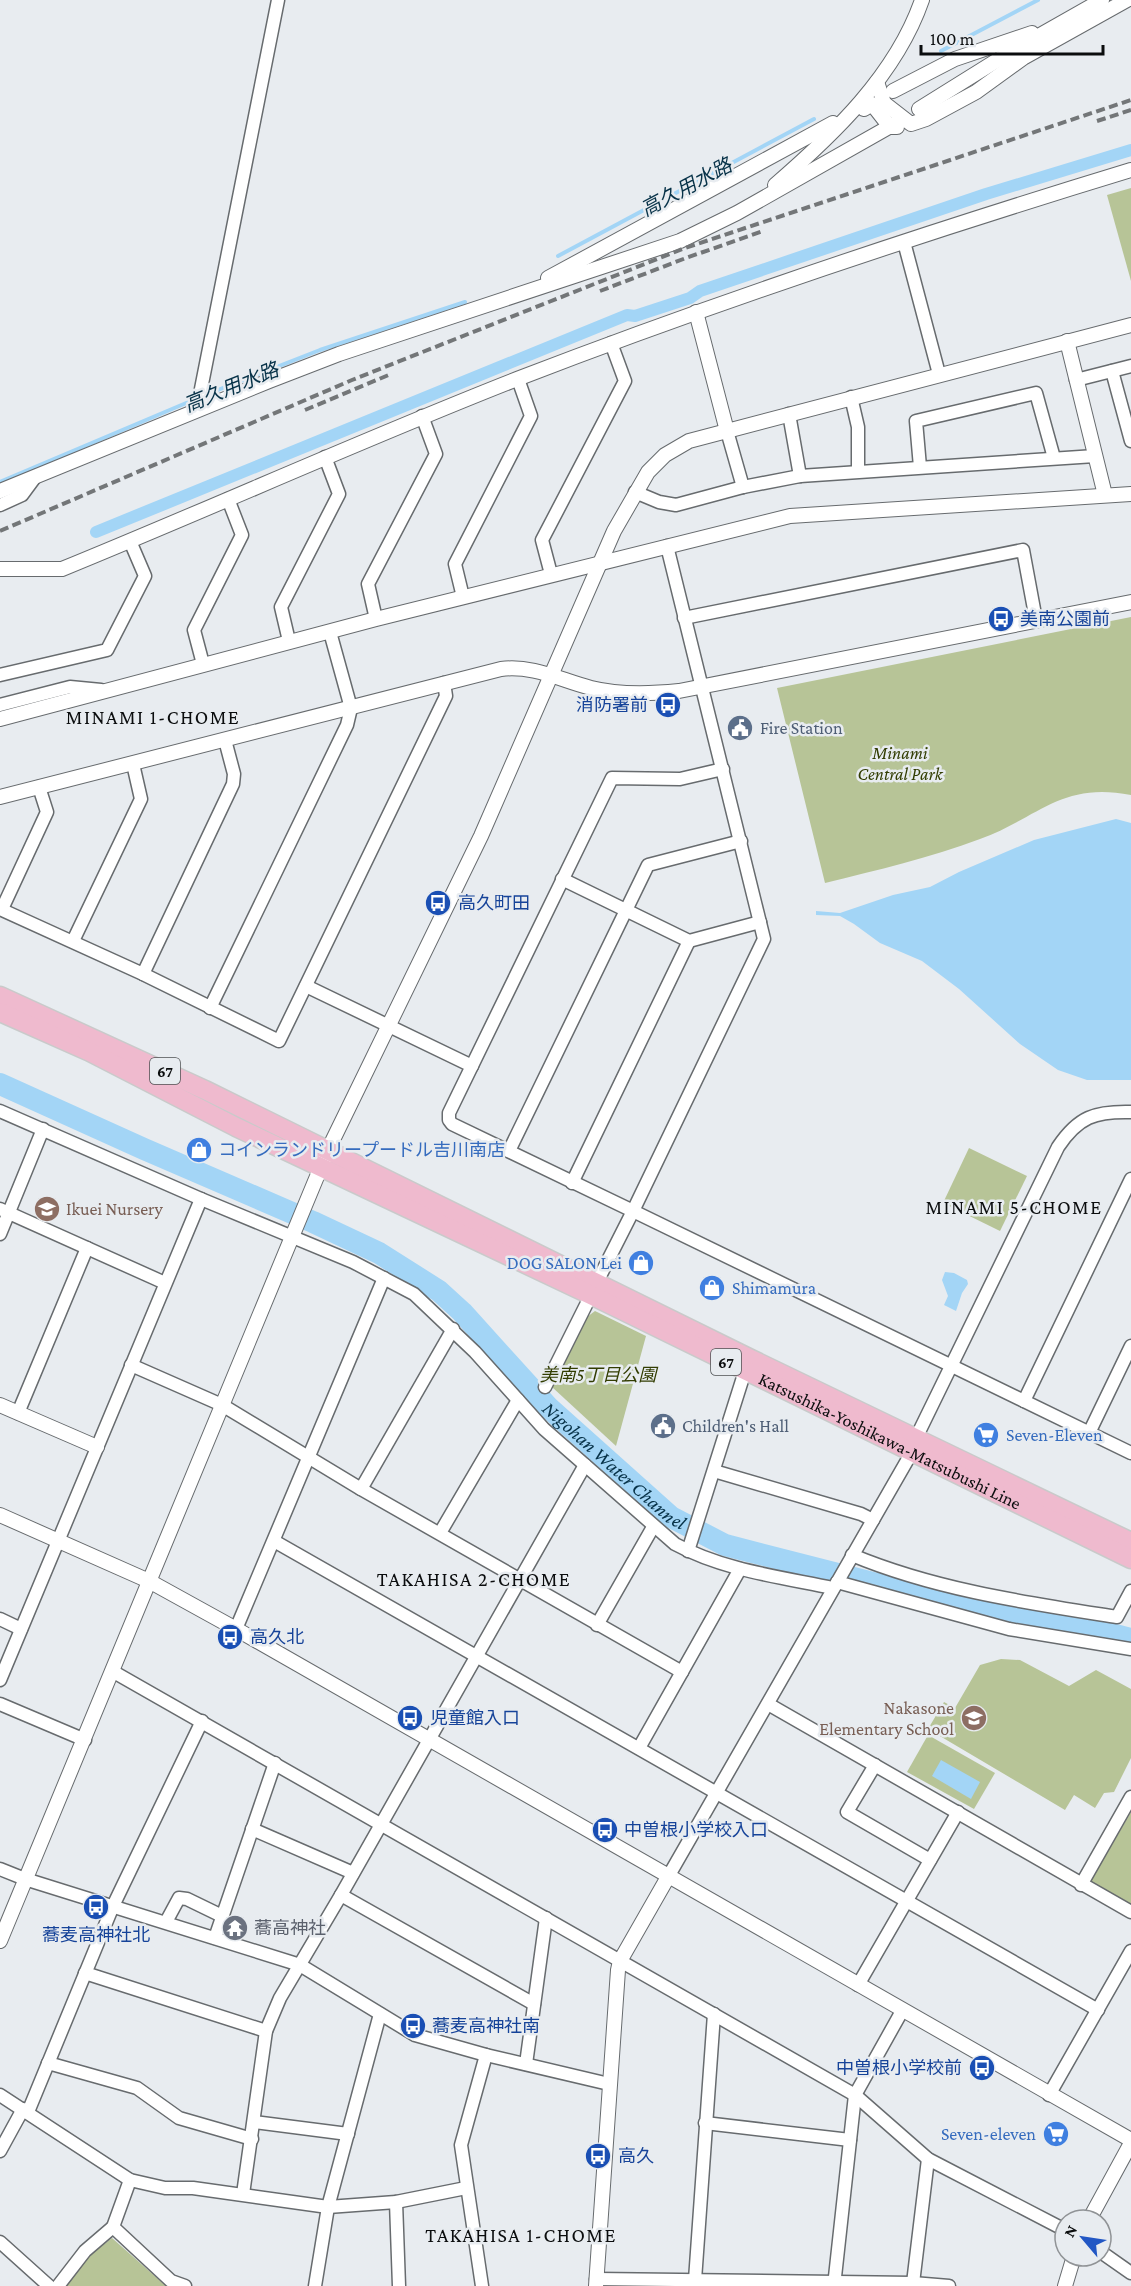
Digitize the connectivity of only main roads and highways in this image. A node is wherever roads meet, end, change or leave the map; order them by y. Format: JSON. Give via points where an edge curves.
{"nodes":[{"id":1,"x":0,"y":996,"type":"edge"},
{"id":2,"x":0,"y":1012,"type":"edge"},
{"id":3,"x":594,"y":1289,"type":"junction"},
{"id":4,"x":914,"y":1445,"type":"junction"},
{"id":5,"x":1131,"y":1542,"type":"edge"},
{"id":6,"x":1131,"y":1559,"type":"edge"}],
"edges":[{"from":1,"to":3,"type":"main road","name":"Katsushika-Yoshikawa-Matsubushi Line","number":"67","via":[[328,1150]]},
{"from":2,"to":3,"type":"main road","name":"Katsushika-Yoshikawa-Matsubushi Line","number":"67","via":[[90,1052],[320,1167]]},
{"from":3,"to":4,"type":"main road","name":"Katsushika-Yoshikawa-Matsubushi Line","number":"67"},
{"from":3,"to":4,"type":"main road","name":"Katsushika-Yoshikawa-Matsubushi Line","number":"67","via":[[745,1371]]},
{"from":4,"to":5,"type":"main road","name":"Katsushika-Yoshikawa-Matsubushi Line","number":"67"},
{"from":4,"to":6,"type":"main road","name":"Katsushika-Yoshikawa-Matsubushi Line","number":"67"}]}
